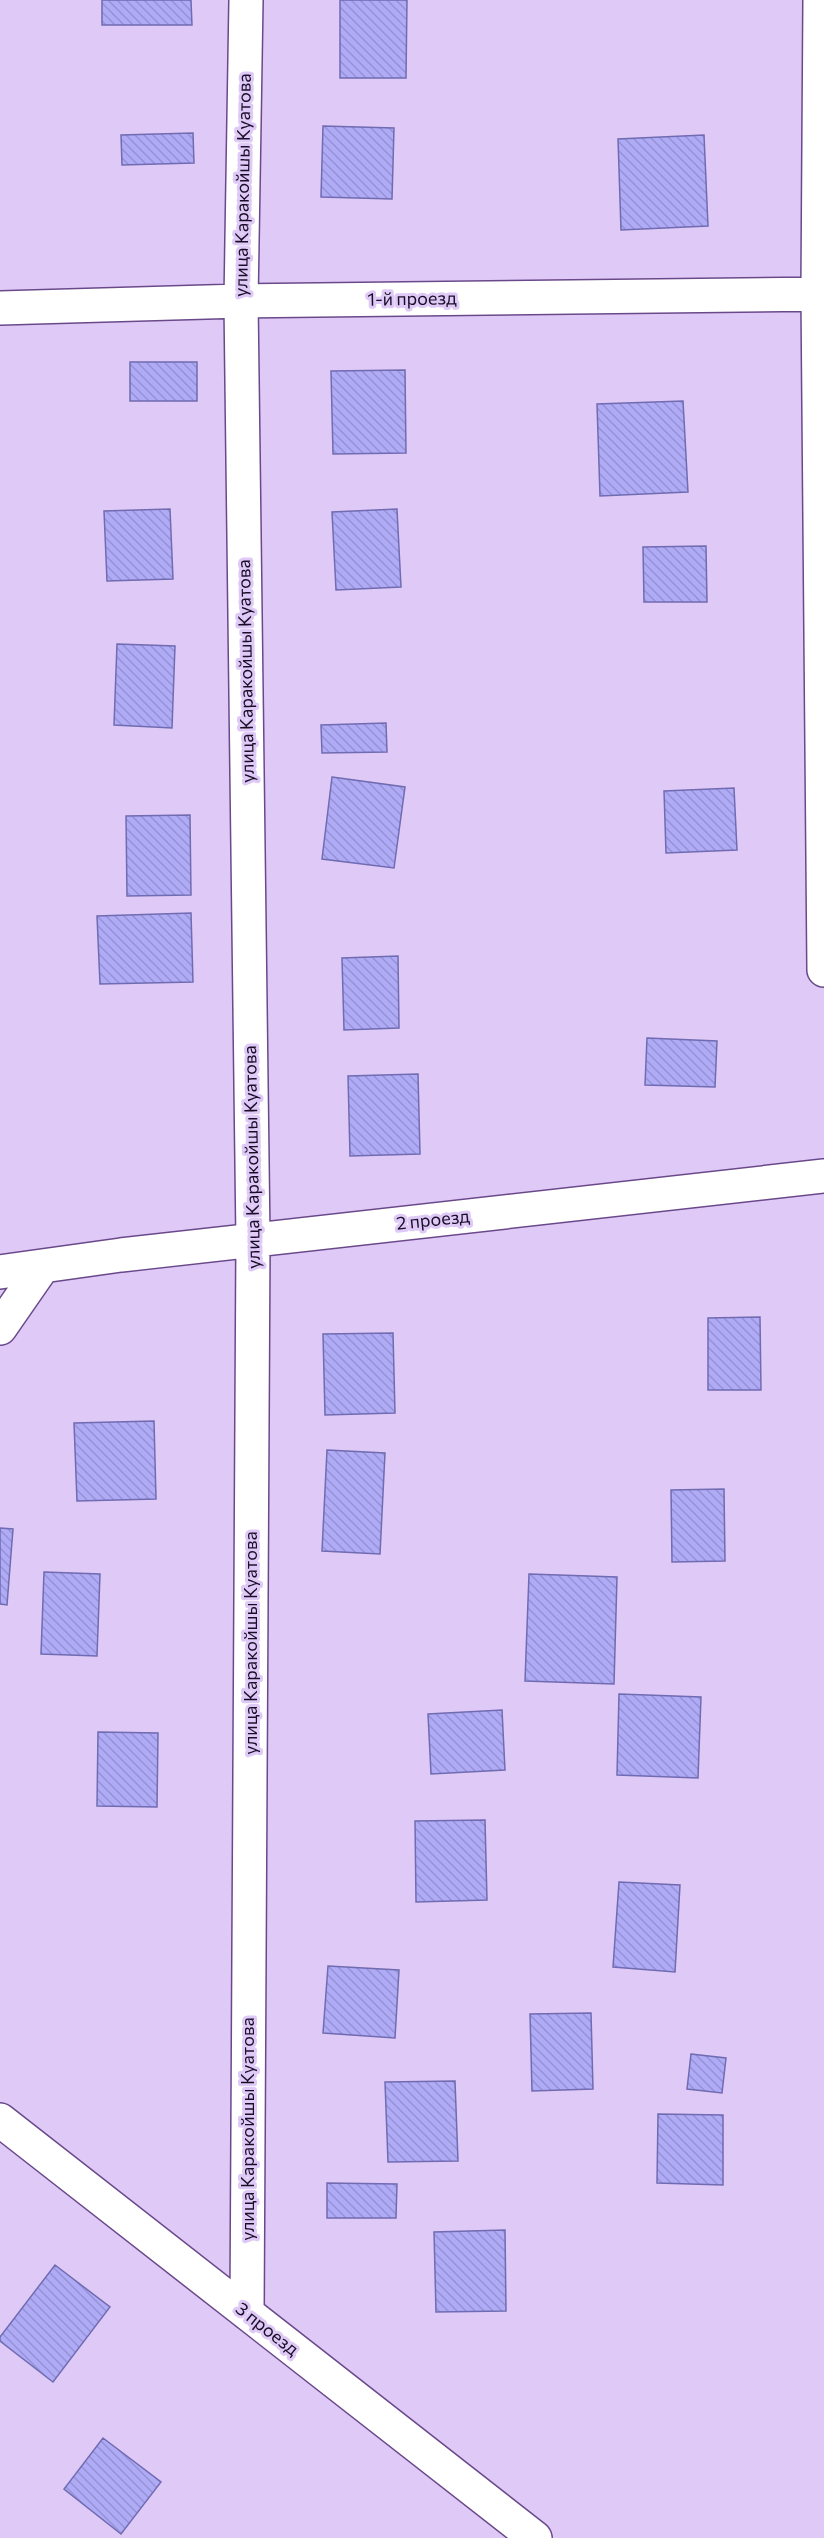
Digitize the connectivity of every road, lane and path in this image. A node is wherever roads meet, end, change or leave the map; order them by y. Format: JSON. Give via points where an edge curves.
{"nodes":[{"id":1,"x":246,"y":0,"type":"edge"},
{"id":2,"x":820,"y":0,"type":"edge"},
{"id":3,"x":821,"y":293,"type":"edge"},
{"id":4,"x":241,"y":301,"type":"junction"},
{"id":5,"x":0,"y":308,"type":"edge"},
{"id":6,"x":824,"y":970,"type":"edge"},
{"id":7,"x":824,"y":1176,"type":"edge"},
{"id":8,"x":253,"y":1240,"type":"junction"},
{"id":9,"x":42,"y":1266,"type":"junction"},
{"id":10,"x":0,"y":1272,"type":"edge"},
{"id":11,"x":0,"y":1328,"type":"edge"},
{"id":12,"x":0,"y":2120,"type":"edge"},
{"id":13,"x":247,"y":2313,"type":"junction"},
{"id":14,"x":535,"y":2538,"type":"edge"}],
"edges":[{"from":1,"to":4,"type":"street","name":"улица Каракойшы Куатова"},
{"from":2,"to":3,"type":"street"},
{"from":3,"to":4,"type":"street","name":"1-й проезд"},
{"from":3,"to":6,"type":"street"},
{"from":4,"to":5,"type":"street","name":"1-й проезд"},
{"from":4,"to":8,"type":"street","name":"улица Каракойшы Куатова"},
{"from":7,"to":8,"type":"street","name":"2 проезд"},
{"from":8,"to":9,"type":"street","name":"2 проезд"},
{"from":8,"to":13,"type":"street","name":"улица Каракойшы Куатова"},
{"from":9,"to":10,"type":"street","name":"2 проезд"},
{"from":9,"to":11,"type":"street"},
{"from":12,"to":13,"type":"street","name":"3 проезд"},
{"from":13,"to":14,"type":"street","name":"3 проезд"}]}
